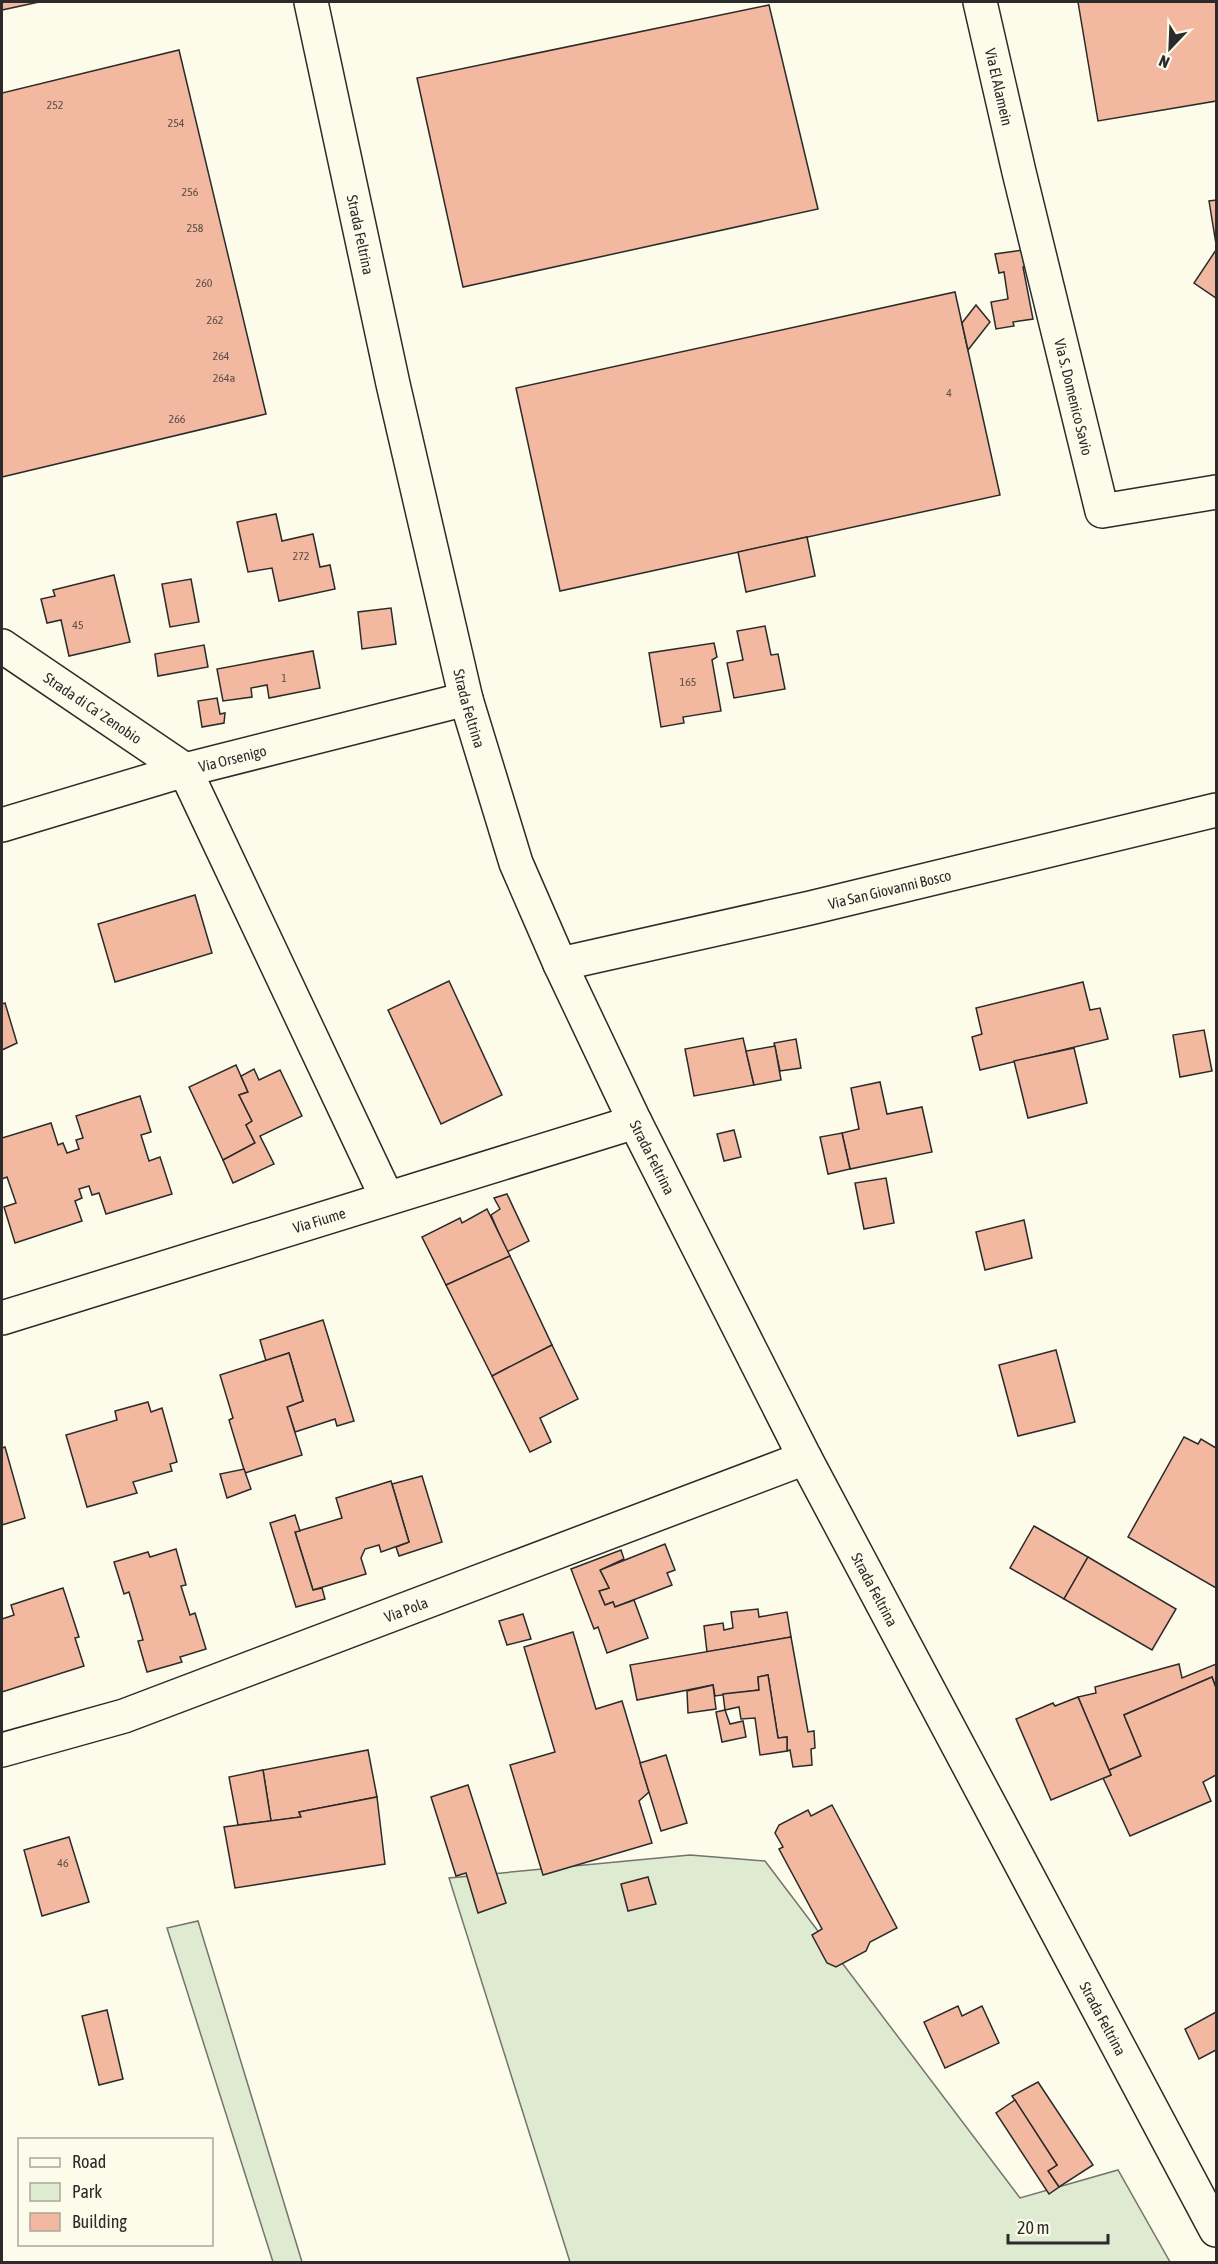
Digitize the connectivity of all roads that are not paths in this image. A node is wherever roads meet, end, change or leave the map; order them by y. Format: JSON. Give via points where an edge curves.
{"nodes":[{"id":1,"x":311,"y":2,"type":"edge"},
{"id":2,"x":980,"y":2,"type":"edge"},
{"id":3,"x":1019,"y":172,"type":"joint"},
{"id":4,"x":1216,"y":492,"type":"edge"},
{"id":5,"x":2,"y":646,"type":"edge"},
{"id":6,"x":466,"y":699,"type":"junction"},
{"id":7,"x":185,"y":770,"type":"junction"},
{"id":8,"x":1216,"y":810,"type":"edge"},
{"id":9,"x":2,"y":825,"type":"edge"},
{"id":10,"x":560,"y":964,"type":"junction"},
{"id":11,"x":635,"y":1122,"type":"junction"},
{"id":12,"x":387,"y":1198,"type":"junction"},
{"id":13,"x":2,"y":1318,"type":"edge"},
{"id":14,"x":805,"y":1458,"type":"junction"},
{"id":15,"x":2,"y":1750,"type":"edge"},
{"id":16,"x":1216,"y":2230,"type":"edge"}],
"edges":[{"from":1,"to":6,"type":"street","name":"Strada Feltrina"},
{"from":2,"to":3,"type":"street","name":"Via El Alamein"},
{"from":3,"to":4,"type":"street","name":"Via S. Domenico Savio","via":[[1102,511]]},
{"from":5,"to":7,"type":"street","name":"Strada di Ca' Zenobio"},
{"from":6,"to":7,"type":"street","name":"Via Orsenigo"},
{"from":6,"to":10,"type":"street","name":"Strada Feltrina","via":[[516,863]]},
{"from":7,"to":9,"type":"street","name":"Via Orsenigo"},
{"from":7,"to":12,"type":"street"},
{"from":8,"to":10,"type":"street","name":"Via San Giovanni Bosco"},
{"from":10,"to":11,"type":"street","name":"Strada Feltrina"},
{"from":11,"to":12,"type":"street","name":"Via Fiume"},
{"from":11,"to":14,"type":"street","name":"Strada Feltrina"},
{"from":12,"to":13,"type":"street","name":"Via Fiume"},
{"from":14,"to":15,"type":"street","name":"Via Pola","via":[[124,1716]]},
{"from":14,"to":16,"type":"street","name":"Strada Feltrina"}]}
